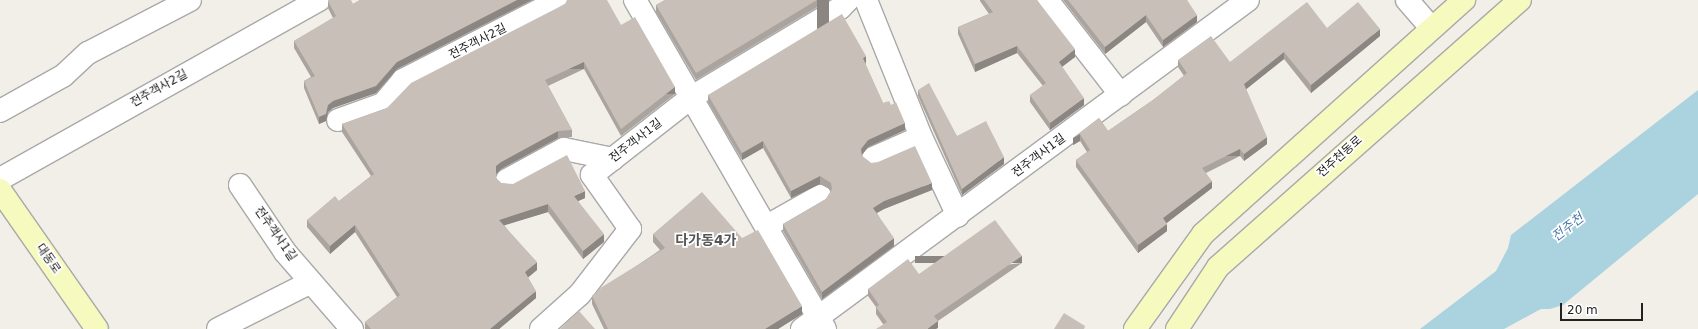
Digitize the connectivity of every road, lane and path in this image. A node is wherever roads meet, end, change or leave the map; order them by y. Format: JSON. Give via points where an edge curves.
{"nodes":[{"id":1,"x":190,"y":0,"type":"edge"},
{"id":2,"x":319,"y":0,"type":"edge"},
{"id":3,"x":559,"y":0,"type":"edge"},
{"id":4,"x":635,"y":0,"type":"edge"},
{"id":5,"x":848,"y":0,"type":"edge"},
{"id":6,"x":866,"y":0,"type":"edge"},
{"id":7,"x":1047,"y":0,"type":"edge"},
{"id":8,"x":1248,"y":0,"type":"edge"},
{"id":9,"x":1407,"y":0,"type":"edge"},
{"id":10,"x":1464,"y":0,"type":"edge"},
{"id":11,"x":1520,"y":0,"type":"edge"},
{"id":12,"x":1431,"y":28,"type":"junction"},
{"id":13,"x":1121,"y":95,"type":"junction"},
{"id":14,"x":692,"y":97,"type":"junction"},
{"id":15,"x":0,"y":111,"type":"edge"},
{"id":16,"x":338,"y":120,"type":"dead end"},
{"id":17,"x":921,"y":137,"type":"junction"},
{"id":18,"x":873,"y":158,"type":"dead end"},
{"id":19,"x":613,"y":159,"type":"junction"},
{"id":20,"x":0,"y":179,"type":"edge"},
{"id":21,"x":507,"y":180,"type":"dead end"},
{"id":22,"x":240,"y":184,"type":"dead end"},
{"id":23,"x":0,"y":190,"type":"edge"},
{"id":24,"x":820,"y":196,"type":"dead end"},
{"id":25,"x":958,"y":216,"type":"junction"},
{"id":26,"x":767,"y":226,"type":"junction"},
{"id":27,"x":311,"y":282,"type":"junction"},
{"id":28,"x":815,"y":325,"type":"edge"},
{"id":29,"x":97,"y":329,"type":"edge"},
{"id":30,"x":218,"y":329,"type":"edge"},
{"id":31,"x":352,"y":329,"type":"edge"},
{"id":32,"x":541,"y":329,"type":"edge"},
{"id":33,"x":1135,"y":329,"type":"edge"},
{"id":34,"x":1177,"y":329,"type":"edge"}],
"edges":[{"from":1,"to":15,"type":"street","via":[[88,52],[63,76]]},
{"from":2,"to":20,"type":"street","name":"전주객사2길"},
{"from":3,"to":16,"type":"street","name":"전주객사2길","via":[[402,80],[383,104]]},
{"from":4,"to":14,"type":"street"},
{"from":5,"to":14,"type":"street","name":"전주객사1길","via":[[840,8]]},
{"from":6,"to":17,"type":"street"},
{"from":7,"to":13,"type":"street"},
{"from":8,"to":13,"type":"street","name":"전주객사1길"},
{"from":9,"to":12,"type":"street"},
{"from":10,"to":12,"type":"street"},
{"from":11,"to":34,"type":"street","name":"전주천동로","via":[[1218,266]]},
{"from":12,"to":33,"type":"street","via":[[1202,234]]},
{"from":13,"to":25,"type":"street","name":"전주객사1길"},
{"from":14,"to":19,"type":"street","name":"전주객사1길"},
{"from":14,"to":26,"type":"street"},
{"from":17,"to":18,"type":"street"},
{"from":17,"to":25,"type":"street"},
{"from":19,"to":21,"type":"street","via":[[564,149]]},
{"from":19,"to":32,"type":"street","name":"전주객사1길","via":[[592,175],[630,229],[580,294]]},
{"from":22,"to":27,"type":"street","name":"전주객사1길","via":[[285,252]]},
{"from":23,"to":29,"type":"street","name":"대동로"},
{"from":24,"to":26,"type":"street"},
{"from":25,"to":28,"type":"street","name":"전주객사1길"},
{"from":26,"to":28,"type":"street"},
{"from":27,"to":30,"type":"street"},
{"from":27,"to":31,"type":"street","name":"전주객사1길"}]}
